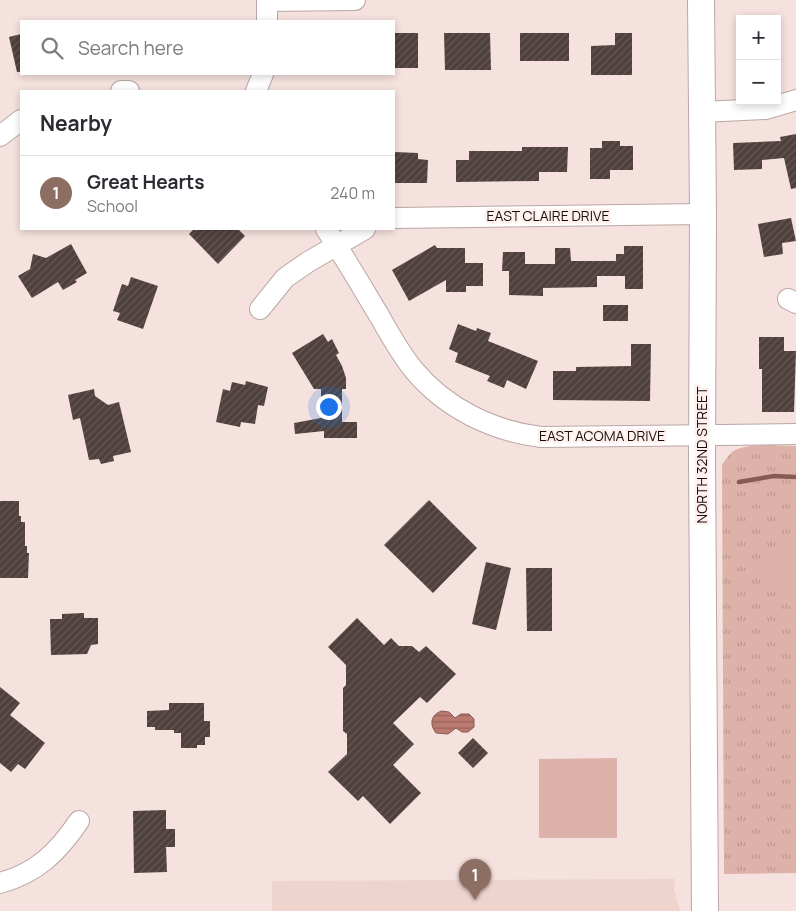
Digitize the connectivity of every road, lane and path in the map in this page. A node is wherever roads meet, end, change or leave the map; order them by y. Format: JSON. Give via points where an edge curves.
{"nodes":[{"id":1,"x":267,"y":0,"type":"edge"},
{"id":2,"x":355,"y":0,"type":"edge"},
{"id":3,"x":701,"y":0,"type":"edge"},
{"id":4,"x":267,"y":20,"type":"edge"},
{"id":5,"x":264,"y":75,"type":"edge"},
{"id":6,"x":256,"y":90,"type":"edge"},
{"id":7,"x":796,"y":100,"type":"edge"},
{"id":8,"x":702,"y":112,"type":"junction"},
{"id":9,"x":20,"y":121,"type":"edge"},
{"id":10,"x":0,"y":136,"type":"edge"},
{"id":11,"x":703,"y":214,"type":"junction"},
{"id":12,"x":395,"y":218,"type":"edge"},
{"id":13,"x":361,"y":230,"type":"edge"},
{"id":14,"x":331,"y":237,"type":"edge"},
{"id":15,"x":260,"y":309,"type":"dead end"},
{"id":16,"x":796,"y":434,"type":"edge"},
{"id":17,"x":702,"y":436,"type":"junction"},
{"id":18,"x":79,"y":821,"type":"dead end"},
{"id":19,"x":0,"y":883,"type":"edge"},
{"id":20,"x":705,"y":911,"type":"edge"}],
"edges":[{"from":1,"to":2,"type":"street"},
{"from":1,"to":4,"type":"street"},
{"from":3,"to":8,"type":"main road","name":"NORTH 32ND STREET"},
{"from":5,"to":6,"type":"street"},
{"from":7,"to":8,"type":"street","via":[[766,108]]},
{"from":8,"to":11,"type":"main road","name":"NORTH 32ND STREET"},
{"from":9,"to":10,"type":"street"},
{"from":11,"to":12,"type":"street","name":"EAST CLAIRE DRIVE"},
{"from":11,"to":17,"type":"main road","name":"NORTH 32ND STREET"},
{"from":13,"to":14,"type":"street"},
{"from":14,"to":15,"type":"street","via":[[285,278]]},
{"from":14,"to":17,"type":"street","name":"EAST ACOMA DRIVE","via":[[413,369],[445,400],[476,419],[498,428],[542,437]]},
{"from":16,"to":17,"type":"street","name":"EAST ACOMA DRIVE"},
{"from":17,"to":20,"type":"main road","name":"NORTH 32ND STREET"},
{"from":18,"to":19,"type":"street","via":[[43,863],[17,878]]}]}
